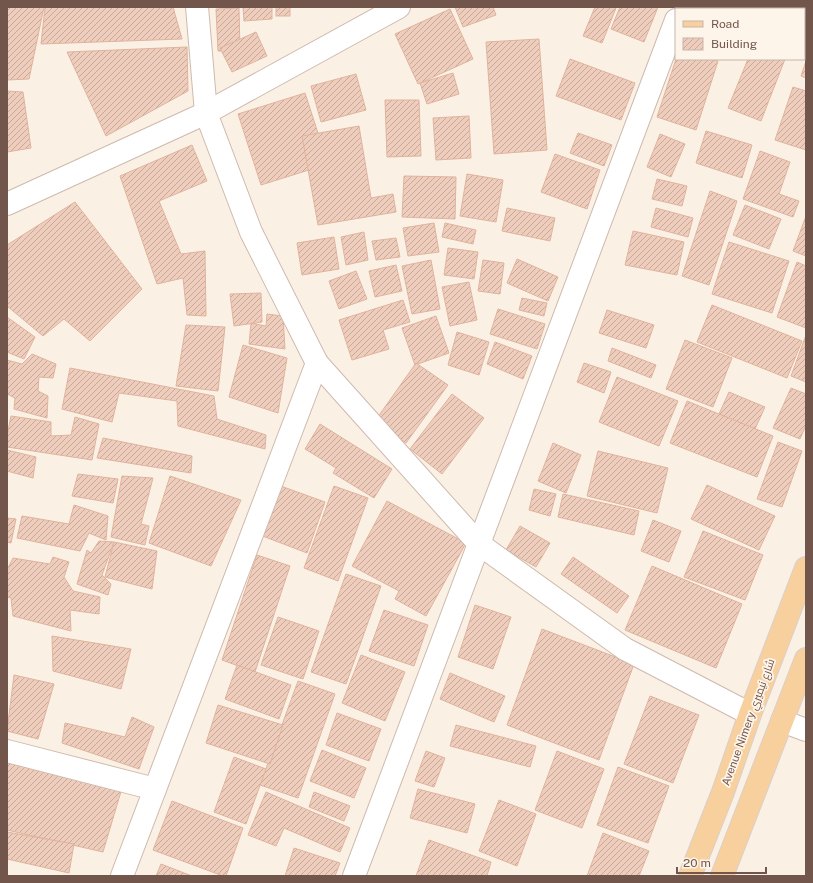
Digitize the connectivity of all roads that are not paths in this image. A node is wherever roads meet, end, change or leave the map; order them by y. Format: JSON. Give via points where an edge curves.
{"nodes":[{"id":1,"x":197,"y":7,"type":"edge"},
{"id":2,"x":399,"y":7,"type":"edge"},
{"id":3,"x":675,"y":23,"type":"edge"},
{"id":4,"x":206,"y":113,"type":"junction"},
{"id":5,"x":7,"y":204,"type":"edge"},
{"id":6,"x":318,"y":363,"type":"junction"},
{"id":7,"x":479,"y":544,"type":"junction"},
{"id":8,"x":806,"y":568,"type":"edge"},
{"id":9,"x":806,"y":659,"type":"edge"},
{"id":10,"x":750,"y":714,"type":"junction"},
{"id":11,"x":782,"y":721,"type":"junction"},
{"id":12,"x":806,"y":730,"type":"edge"},
{"id":13,"x":7,"y":751,"type":"edge"},
{"id":14,"x":155,"y":789,"type":"junction"},
{"id":15,"x":122,"y":876,"type":"edge"},
{"id":16,"x":354,"y":876,"type":"edge"},
{"id":17,"x":690,"y":876,"type":"edge"},
{"id":18,"x":722,"y":876,"type":"edge"}],
"edges":[{"from":1,"to":4,"type":"street"},
{"from":2,"to":4,"type":"street"},
{"from":3,"to":7,"type":"street"},
{"from":4,"to":5,"type":"street"},
{"from":4,"to":6,"type":"street","via":[[252,232]]},
{"from":6,"to":7,"type":"street"},
{"from":6,"to":14,"type":"street"},
{"from":7,"to":10,"type":"street","via":[[625,649]]},
{"from":7,"to":16,"type":"street"},
{"from":8,"to":10,"type":"main road","name":"Avenue Nimery شارع نيميري"},
{"from":9,"to":11,"type":"main road"},
{"from":10,"to":17,"type":"main road","name":"Avenue Nimery شارع نيميري"},
{"from":11,"to":12,"type":"street"},
{"from":11,"to":18,"type":"main road"},
{"from":13,"to":14,"type":"street"},
{"from":14,"to":15,"type":"street"}]}
